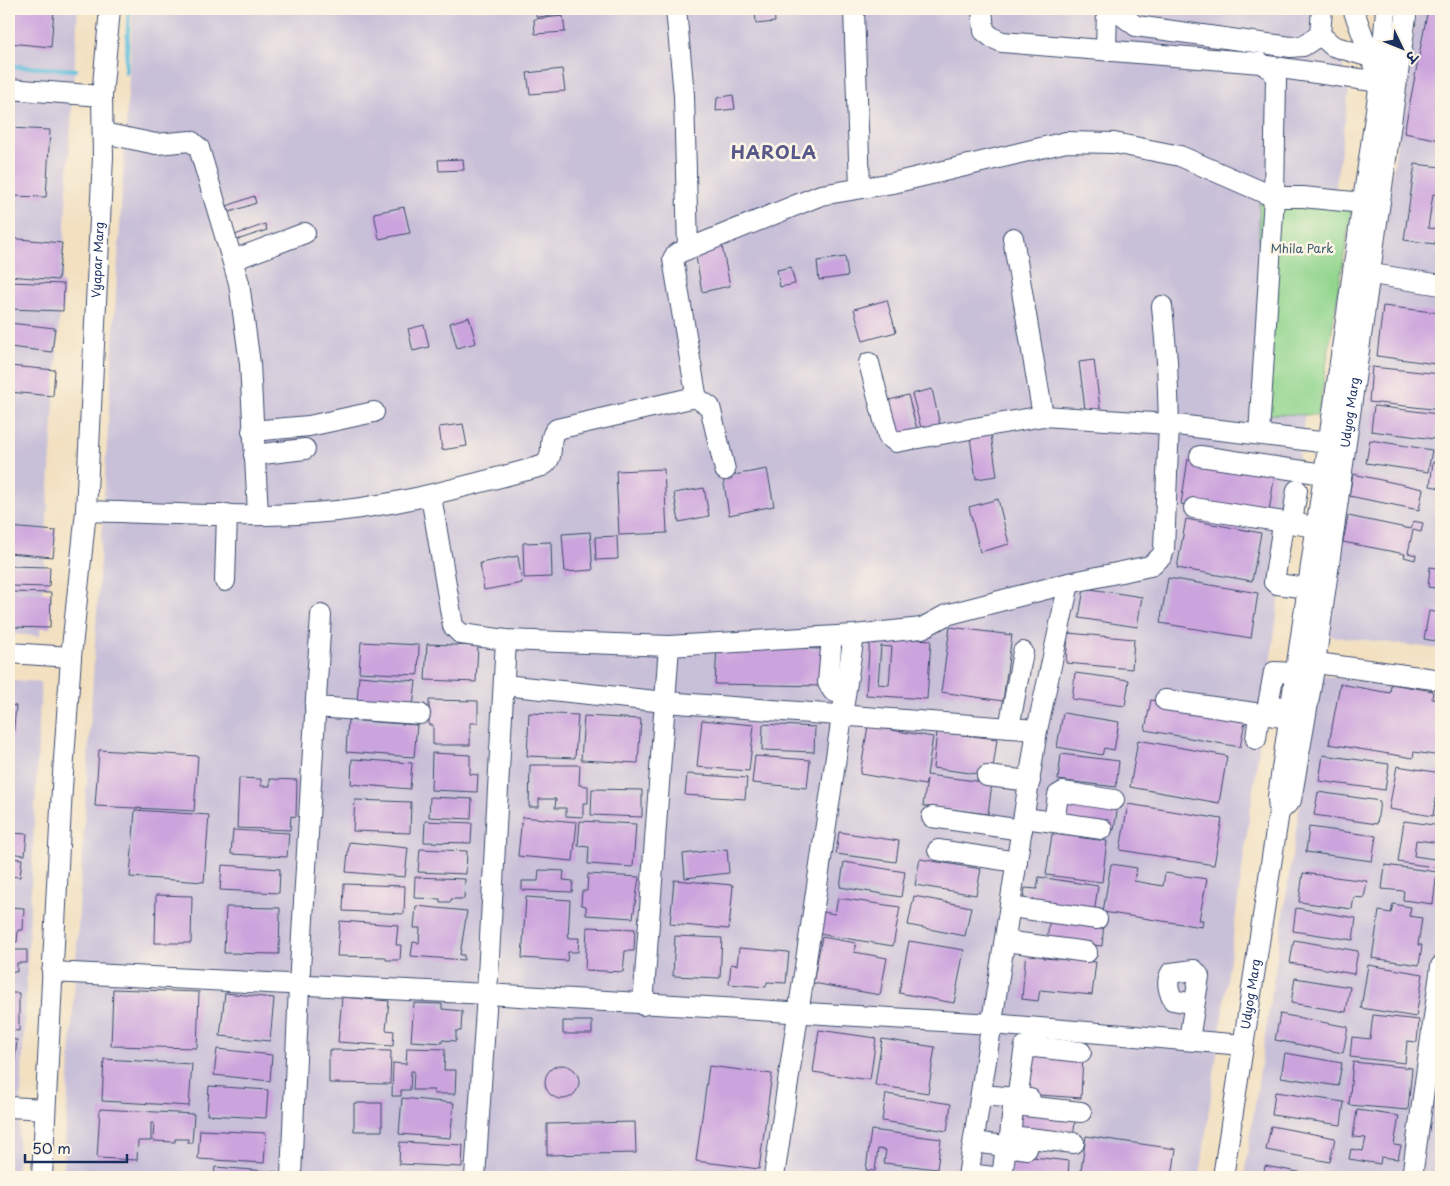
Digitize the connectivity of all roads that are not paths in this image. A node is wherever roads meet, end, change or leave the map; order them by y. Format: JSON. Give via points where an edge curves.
{"nodes":[{"id":1,"x":110,"y":9,"type":"edge"},
{"id":2,"x":676,"y":9,"type":"edge"},
{"id":3,"x":854,"y":9,"type":"edge"},
{"id":4,"x":982,"y":9,"type":"edge"},
{"id":5,"x":1107,"y":9,"type":"edge"},
{"id":6,"x":1121,"y":9,"type":"edge"},
{"id":7,"x":1322,"y":9,"type":"edge"},
{"id":8,"x":1353,"y":9,"type":"edge"},
{"id":9,"x":1386,"y":9,"type":"edge"},
{"id":10,"x":1407,"y":9,"type":"edge"},
{"id":11,"x":1320,"y":35,"type":"junction"},
{"id":12,"x":1106,"y":50,"type":"junction"},
{"id":13,"x":1370,"y":56,"type":"junction"},
{"id":14,"x":1267,"y":66,"type":"junction"},
{"id":15,"x":1380,"y":82,"type":"junction"},
{"id":16,"x":9,"y":89,"type":"edge"},
{"id":17,"x":102,"y":96,"type":"junction"},
{"id":18,"x":103,"y":133,"type":"junction"},
{"id":19,"x":860,"y":188,"type":"junction"},
{"id":20,"x":1274,"y":197,"type":"junction"},
{"id":21,"x":1363,"y":203,"type":"junction"},
{"id":22,"x":305,"y":234,"type":"dead end"},
{"id":23,"x":1013,"y":238,"type":"dead end"},
{"id":24,"x":688,"y":250,"type":"junction"},
{"id":25,"x":233,"y":260,"type":"junction"},
{"id":26,"x":1372,"y":274,"type":"junction"},
{"id":27,"x":1441,"y":285,"type":"edge"},
{"id":28,"x":1162,"y":306,"type":"dead end"},
{"id":29,"x":869,"y":363,"type":"dead end"},
{"id":30,"x":694,"y":396,"type":"junction"},
{"id":31,"x":374,"y":412,"type":"dead end"},
{"id":32,"x":1043,"y":416,"type":"junction"},
{"id":33,"x":1169,"y":424,"type":"junction"},
{"id":34,"x":252,"y":431,"type":"junction"},
{"id":35,"x":1259,"y":434,"type":"junction"},
{"id":36,"x":1329,"y":443,"type":"junction"},
{"id":37,"x":306,"y":449,"type":"dead end"},
{"id":38,"x":254,"y":455,"type":"junction"},
{"id":39,"x":1200,"y":456,"type":"dead end"},
{"id":40,"x":725,"y":470,"type":"dead end"},
{"id":41,"x":1324,"y":474,"type":"junction"},
{"id":42,"x":431,"y":496,"type":"junction"},
{"id":43,"x":1320,"y":501,"type":"junction"},
{"id":44,"x":1194,"y":508,"type":"dead end"},
{"id":45,"x":86,"y":511,"type":"junction"},
{"id":46,"x":227,"y":514,"type":"junction"},
{"id":47,"x":258,"y":514,"type":"junction"},
{"id":48,"x":1284,"y":528,"type":"junction"},
{"id":49,"x":1316,"y":531,"type":"junction"},
{"id":50,"x":225,"y":581,"type":"dead end"},
{"id":51,"x":1069,"y":583,"type":"junction"},
{"id":52,"x":1307,"y":588,"type":"junction"},
{"id":53,"x":321,"y":615,"type":"dead end"},
{"id":54,"x":854,"y":635,"type":"junction"},
{"id":55,"x":506,"y":640,"type":"junction"},
{"id":56,"x":669,"y":646,"type":"junction"},
{"id":57,"x":831,"y":648,"type":"dead end"},
{"id":58,"x":1023,"y":652,"type":"dead end"},
{"id":59,"x":9,"y":653,"type":"edge"},
{"id":60,"x":71,"y":657,"type":"junction"},
{"id":61,"x":1302,"y":665,"type":"junction"},
{"id":62,"x":1441,"y":680,"type":"edge"},
{"id":63,"x":504,"y":685,"type":"junction"},
{"id":64,"x":844,"y":695,"type":"junction"},
{"id":65,"x":1165,"y":700,"type":"dead end"},
{"id":66,"x":1228,"y":700,"type":"dead end"},
{"id":67,"x":665,"y":702,"type":"junction"},
{"id":68,"x":316,"y":707,"type":"junction"},
{"id":69,"x":1263,"y":710,"type":"junction"},
{"id":70,"x":1290,"y":713,"type":"junction"},
{"id":71,"x":420,"y":714,"type":"dead end"},
{"id":72,"x":841,"y":714,"type":"junction"},
{"id":73,"x":1001,"y":731,"type":"junction"},
{"id":74,"x":1037,"y":734,"type":"junction"},
{"id":75,"x":1256,"y":739,"type":"dead end"},
{"id":76,"x":987,"y":776,"type":"dead end"},
{"id":77,"x":1030,"y":781,"type":"junction"},
{"id":78,"x":1114,"y":800,"type":"dead end"},
{"id":79,"x":955,"y":812,"type":"dead end"},
{"id":80,"x":1279,"y":812,"type":"junction"},
{"id":81,"x":932,"y":817,"type":"dead end"},
{"id":82,"x":1054,"y":822,"type":"junction"},
{"id":83,"x":1023,"y":823,"type":"junction"},
{"id":84,"x":1102,"y":829,"type":"dead end"},
{"id":85,"x":938,"y":850,"type":"dead end"},
{"id":86,"x":1017,"y":862,"type":"junction"},
{"id":87,"x":1010,"y":907,"type":"junction"},
{"id":88,"x":1044,"y":912,"type":"junction"},
{"id":89,"x":1097,"y":919,"type":"dead end"},
{"id":90,"x":1005,"y":941,"type":"junction"},
{"id":91,"x":1039,"y":945,"type":"junction"},
{"id":92,"x":1087,"y":952,"type":"dead end"},
{"id":93,"x":1441,"y":966,"type":"edge"},
{"id":94,"x":52,"y":972,"type":"junction"},
{"id":95,"x":299,"y":986,"type":"junction"},
{"id":96,"x":487,"y":994,"type":"junction"},
{"id":97,"x":1194,"y":1004,"type":"dead end"},
{"id":98,"x":643,"y":1005,"type":"junction"},
{"id":99,"x":798,"y":1013,"type":"junction"},
{"id":100,"x":992,"y":1024,"type":"junction"},
{"id":101,"x":1189,"y":1040,"type":"junction"},
{"id":102,"x":1242,"y":1045,"type":"junction"},
{"id":103,"x":1080,"y":1052,"type":"dead end"},
{"id":104,"x":1434,"y":1073,"type":"edge"},
{"id":105,"x":981,"y":1094,"type":"junction"},
{"id":106,"x":1017,"y":1098,"type":"junction"},
{"id":107,"x":9,"y":1107,"type":"edge"},
{"id":108,"x":45,"y":1109,"type":"junction"},
{"id":109,"x":974,"y":1136,"type":"junction"},
{"id":110,"x":1008,"y":1141,"type":"junction"},
{"id":111,"x":1075,"y":1148,"type":"dead end"},
{"id":112,"x":968,"y":1176,"type":"edge"},
{"id":113,"x":42,"y":1177,"type":"edge"},
{"id":114,"x":290,"y":1177,"type":"edge"},
{"id":115,"x":475,"y":1177,"type":"edge"},
{"id":116,"x":774,"y":1177,"type":"edge"},
{"id":117,"x":993,"y":1177,"type":"edge"},
{"id":118,"x":1002,"y":1177,"type":"edge"},
{"id":119,"x":1223,"y":1177,"type":"edge"},
{"id":120,"x":1412,"y":1177,"type":"edge"}],
"edges":[{"from":1,"to":17,"type":"street","name":"Vyapar Marg"},
{"from":2,"to":24,"type":"street","via":[[684,95]]},
{"from":3,"to":19,"type":"street"},
{"from":4,"to":12,"type":"street","via":[[984,31],[1002,42]]},
{"from":5,"to":12,"type":"street"},
{"from":6,"to":11,"type":"street","via":[[1124,17],[1136,26],[1291,48],[1303,46]]},
{"from":7,"to":11,"type":"street"},
{"from":8,"to":13,"type":"street"},
{"from":9,"to":15,"type":"street","name":"Udyog Marg"},
{"from":10,"to":26,"type":"street","name":"Udyog Marg"},
{"from":11,"to":13,"type":"street","via":[[1333,46]]},
{"from":12,"to":14,"type":"street"},
{"from":13,"to":15,"type":"street"},
{"from":14,"to":15,"type":"street"},
{"from":14,"to":20,"type":"street","via":[[1276,79]]},
{"from":15,"to":21,"type":"street","name":"Udyog Marg"},
{"from":16,"to":17,"type":"street"},
{"from":17,"to":18,"type":"street","name":"Vyapar Marg"},
{"from":18,"to":25,"type":"street","via":[[156,144],[196,144]]},
{"from":18,"to":45,"type":"street","name":"Vyapar Marg"},
{"from":19,"to":20,"type":"street","via":[[1066,142],[1089,142],[1114,143],[1180,156]]},
{"from":19,"to":24,"type":"street","via":[[822,195]]},
{"from":20,"to":21,"type":"street"},
{"from":20,"to":35,"type":"street"},
{"from":21,"to":36,"type":"street","name":"Udyog Marg"},
{"from":22,"to":25,"type":"street"},
{"from":23,"to":32,"type":"street"},
{"from":24,"to":30,"type":"street","via":[[676,254],[673,259],[697,391]]},
{"from":25,"to":34,"type":"street","via":[[250,364]]},
{"from":26,"to":27,"type":"street"},
{"from":26,"to":61,"type":"street","name":"Udyog Marg"},
{"from":28,"to":33,"type":"street"},
{"from":29,"to":32,"type":"street","via":[[892,441]]},
{"from":30,"to":40,"type":"street","via":[[710,407]]},
{"from":30,"to":42,"type":"street","via":[[557,429],[553,432],[551,455],[546,464]]},
{"from":31,"to":34,"type":"street","via":[[309,426]]},
{"from":32,"to":33,"type":"street"},
{"from":33,"to":35,"type":"street"},
{"from":33,"to":51,"type":"street","via":[[1162,556],[1150,566]]},
{"from":34,"to":38,"type":"street"},
{"from":35,"to":36,"type":"street"},
{"from":36,"to":41,"type":"street","name":"Udyog Marg"},
{"from":37,"to":38,"type":"street"},
{"from":38,"to":47,"type":"street"},
{"from":39,"to":41,"type":"street"},
{"from":41,"to":43,"type":"street","name":"Udyog Marg"},
{"from":42,"to":47,"type":"street","via":[[315,513]]},
{"from":42,"to":55,"type":"street","via":[[455,629],[461,634]]},
{"from":43,"to":48,"type":"street","via":[[1296,494]]},
{"from":43,"to":49,"type":"street","name":"Udyog Marg"},
{"from":44,"to":48,"type":"street"},
{"from":45,"to":46,"type":"street"},
{"from":45,"to":60,"type":"street","name":"Vyapar Marg"},
{"from":46,"to":47,"type":"street"},
{"from":46,"to":50,"type":"street"},
{"from":48,"to":49,"type":"street"},
{"from":48,"to":52,"type":"street","via":[[1274,582]]},
{"from":49,"to":52,"type":"street","name":"Udyog Marg"},
{"from":51,"to":54,"type":"street","via":[[946,615],[922,628]]},
{"from":51,"to":74,"type":"street"},
{"from":52,"to":61,"type":"street","name":"Udyog Marg"},
{"from":53,"to":68,"type":"street"},
{"from":54,"to":56,"type":"street"},
{"from":54,"to":64,"type":"street"},
{"from":55,"to":56,"type":"street"},
{"from":55,"to":63,"type":"street"},
{"from":56,"to":67,"type":"street"},
{"from":57,"to":64,"type":"street","via":[[828,683],[833,691]]},
{"from":58,"to":73,"type":"street"},
{"from":59,"to":60,"type":"street"},
{"from":60,"to":94,"type":"street","name":"Vyapar Marg"},
{"from":61,"to":62,"type":"street"},
{"from":61,"to":69,"type":"street","via":[[1274,672]]},
{"from":61,"to":70,"type":"street","name":"Udyog Marg"},
{"from":61,"to":80,"type":"street","name":"Udyog Marg","via":[[1291,800]]},
{"from":63,"to":67,"type":"street"},
{"from":63,"to":96,"type":"street"},
{"from":64,"to":72,"type":"street"},
{"from":65,"to":69,"type":"street"},
{"from":66,"to":69,"type":"street"},
{"from":67,"to":72,"type":"street"},
{"from":67,"to":98,"type":"street"},
{"from":68,"to":71,"type":"street"},
{"from":68,"to":95,"type":"street"},
{"from":69,"to":70,"type":"street"},
{"from":69,"to":75,"type":"street"},
{"from":70,"to":80,"type":"street","name":"Udyog Marg","via":[[1278,797]]},
{"from":72,"to":73,"type":"street"},
{"from":72,"to":99,"type":"street"},
{"from":73,"to":74,"type":"street"},
{"from":74,"to":77,"type":"street"},
{"from":76,"to":77,"type":"street"},
{"from":77,"to":83,"type":"street"},
{"from":78,"to":82,"type":"street","via":[[1063,792],[1058,795]]},
{"from":79,"to":83,"type":"street"},
{"from":80,"to":102,"type":"street","name":"Udyog Marg"},
{"from":81,"to":83,"type":"street"},
{"from":82,"to":83,"type":"street"},
{"from":82,"to":84,"type":"street"},
{"from":83,"to":86,"type":"street"},
{"from":85,"to":86,"type":"street"},
{"from":86,"to":87,"type":"street"},
{"from":87,"to":88,"type":"street"},
{"from":87,"to":90,"type":"street"},
{"from":88,"to":89,"type":"street"},
{"from":88,"to":91,"type":"street"},
{"from":90,"to":91,"type":"street"},
{"from":90,"to":100,"type":"street"},
{"from":91,"to":92,"type":"street"},
{"from":93,"to":104,"type":"street"},
{"from":94,"to":95,"type":"street"},
{"from":94,"to":108,"type":"street","name":"Vyapar Marg"},
{"from":95,"to":96,"type":"street"},
{"from":95,"to":114,"type":"street"},
{"from":96,"to":98,"type":"street"},
{"from":96,"to":115,"type":"street"},
{"from":97,"to":101,"type":"street"},
{"from":98,"to":99,"type":"street"},
{"from":99,"to":100,"type":"street"},
{"from":99,"to":116,"type":"street"},
{"from":100,"to":101,"type":"street"},
{"from":100,"to":105,"type":"street"},
{"from":101,"to":102,"type":"street"},
{"from":102,"to":119,"type":"street","name":"Udyog Marg"},
{"from":103,"to":106,"type":"street","via":[[1025,1046]]},
{"from":104,"to":120,"type":"street"},
{"from":105,"to":106,"type":"street"},
{"from":105,"to":109,"type":"street"},
{"from":106,"to":110,"type":"street","via":[[1076,1108],[1015,1104]]},
{"from":107,"to":108,"type":"street"},
{"from":108,"to":113,"type":"street","name":"Vyapar Marg"},
{"from":109,"to":110,"type":"street"},
{"from":109,"to":112,"type":"street"},
{"from":110,"to":111,"type":"street"},
{"from":110,"to":118,"type":"street"},
{"from":112,"to":117,"type":"street"}]}
